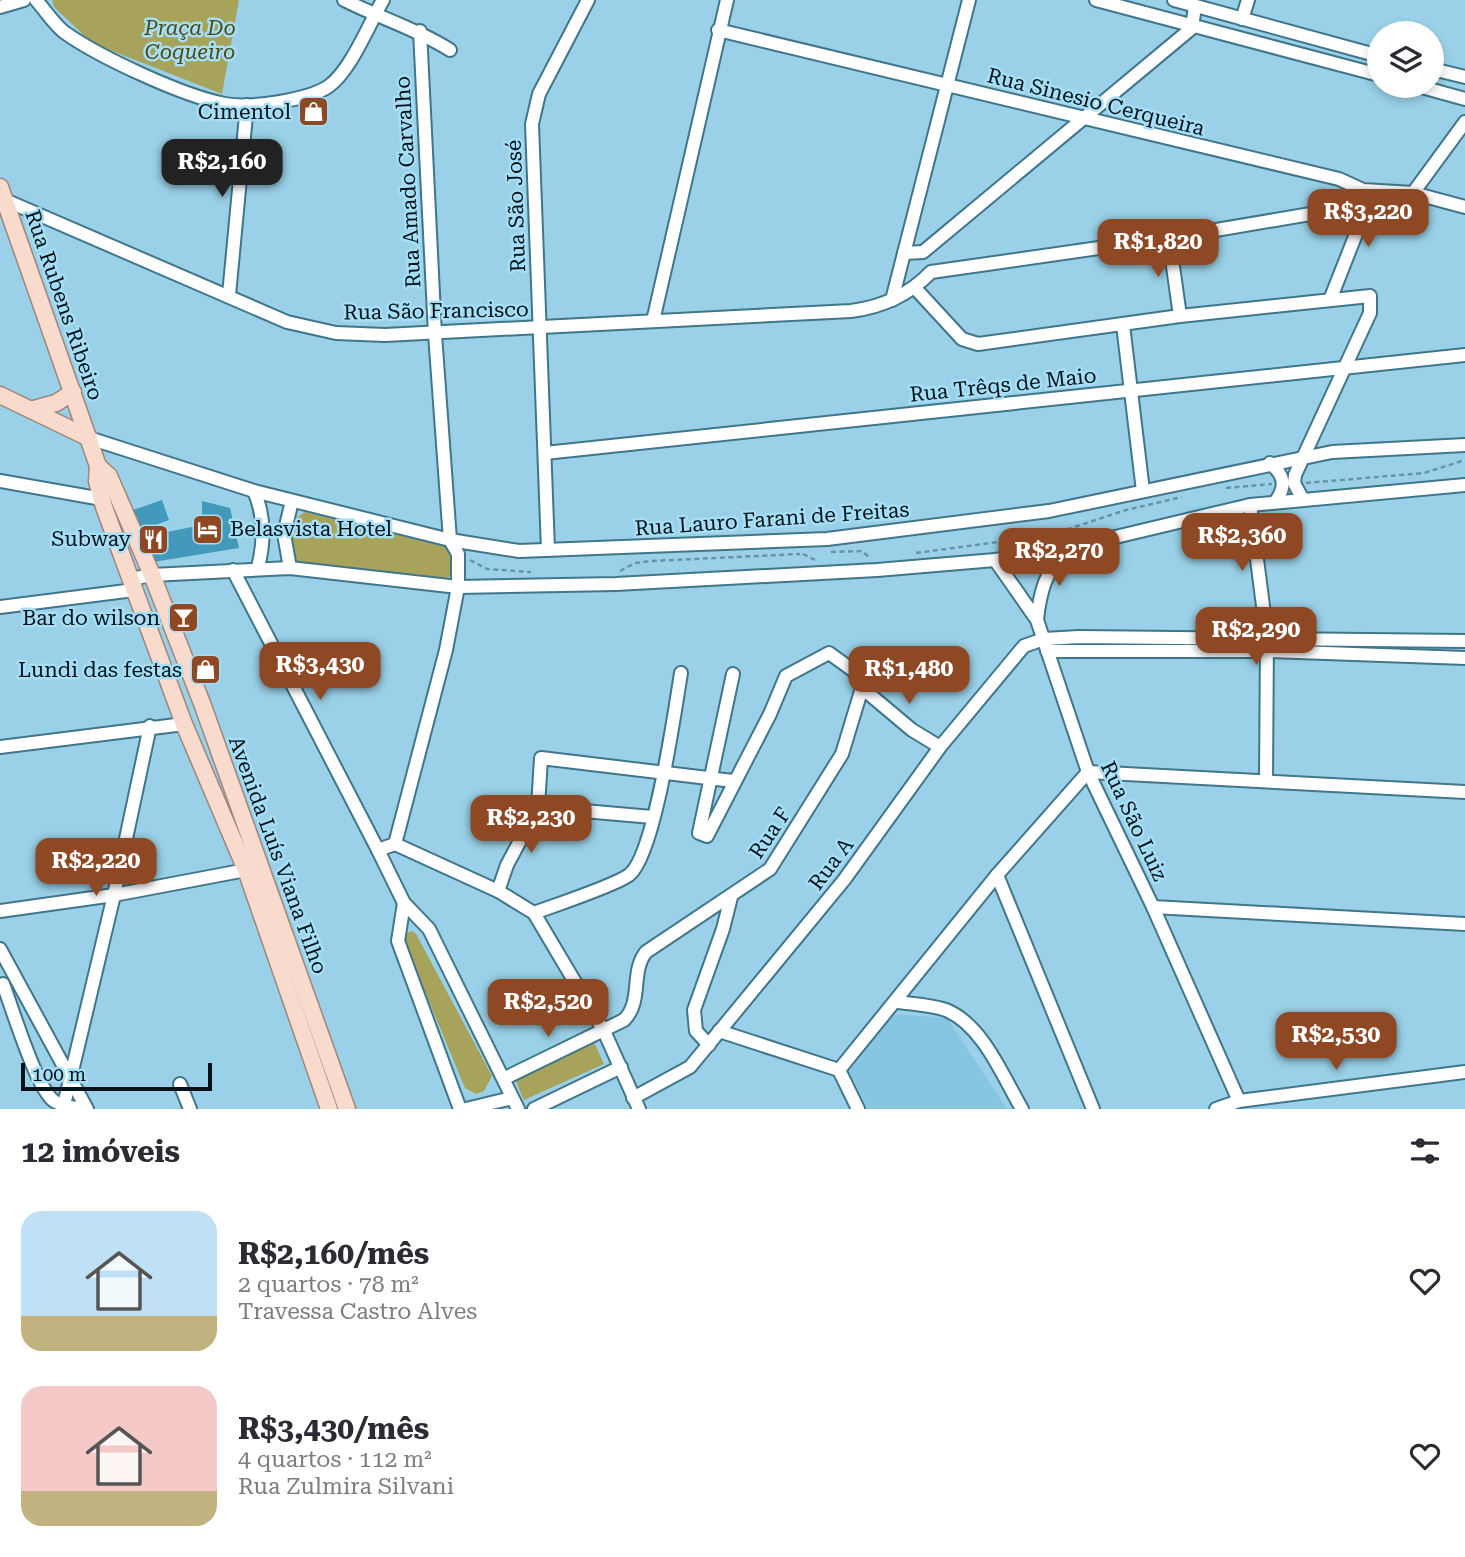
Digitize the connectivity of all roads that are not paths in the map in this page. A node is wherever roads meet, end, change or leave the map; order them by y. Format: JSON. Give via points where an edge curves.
{"nodes":[{"id":1,"x":24,"y":0,"type":"edge"},
{"id":2,"x":36,"y":0,"type":"edge"},
{"id":3,"x":344,"y":0,"type":"edge"},
{"id":4,"x":383,"y":0,"type":"edge"},
{"id":5,"x":588,"y":0,"type":"edge"},
{"id":6,"x":727,"y":0,"type":"edge"},
{"id":7,"x":969,"y":0,"type":"edge"},
{"id":8,"x":1096,"y":0,"type":"edge"},
{"id":9,"x":1174,"y":0,"type":"edge"},
{"id":10,"x":1248,"y":0,"type":"edge"},
{"id":11,"x":1195,"y":6,"type":"junction"},
{"id":12,"x":0,"y":7,"type":"edge"},
{"id":13,"x":374,"y":15,"type":"junction"},
{"id":14,"x":1242,"y":19,"type":"junction"},
{"id":15,"x":1192,"y":28,"type":"junction"},
{"id":16,"x":718,"y":30,"type":"junction"},
{"id":17,"x":420,"y":31,"type":"junction"},
{"id":18,"x":450,"y":50,"type":"dead end"},
{"id":19,"x":1367,"y":53,"type":"edge"},
{"id":20,"x":1367,"y":72,"type":"edge"},
{"id":21,"x":1444,"y":72,"type":"edge"},
{"id":22,"x":1465,"y":77,"type":"edge"},
{"id":23,"x":948,"y":86,"type":"junction"},
{"id":24,"x":1444,"y":93,"type":"edge"},
{"id":25,"x":1465,"y":99,"type":"edge"},
{"id":26,"x":247,"y":105,"type":"junction"},
{"id":27,"x":1082,"y":120,"type":"junction"},
{"id":28,"x":1465,"y":122,"type":"edge"},
{"id":29,"x":1363,"y":190,"type":"junction"},
{"id":30,"x":1413,"y":193,"type":"junction"},
{"id":31,"x":2,"y":194,"type":"edge"},
{"id":32,"x":1363,"y":205,"type":"junction"},
{"id":33,"x":1465,"y":206,"type":"edge"},
{"id":34,"x":1169,"y":238,"type":"junction"},
{"id":35,"x":923,"y":252,"type":"junction"},
{"id":36,"x":904,"y":253,"type":"junction"},
{"id":37,"x":932,"y":272,"type":"junction"},
{"id":38,"x":915,"y":288,"type":"junction"},
{"id":39,"x":229,"y":296,"type":"junction"},
{"id":40,"x":892,"y":300,"type":"junction"},
{"id":41,"x":1330,"y":300,"type":"junction"},
{"id":42,"x":1180,"y":316,"type":"junction"},
{"id":43,"x":653,"y":321,"type":"junction"},
{"id":44,"x":1123,"y":325,"type":"junction"},
{"id":45,"x":540,"y":328,"type":"junction"},
{"id":46,"x":435,"y":334,"type":"junction"},
{"id":47,"x":1465,"y":355,"type":"edge"},
{"id":48,"x":1348,"y":366,"type":"junction"},
{"id":49,"x":1130,"y":391,"type":"junction"},
{"id":50,"x":73,"y":392,"type":"junction"},
{"id":51,"x":0,"y":395,"type":"edge"},
{"id":52,"x":34,"y":409,"type":"junction"},
{"id":53,"x":89,"y":438,"type":"junction"},
{"id":54,"x":1465,"y":445,"type":"edge"},
{"id":55,"x":545,"y":453,"type":"junction"},
{"id":56,"x":1305,"y":456,"type":"junction"},
{"id":57,"x":1270,"y":463,"type":"junction"},
{"id":58,"x":98,"y":466,"type":"junction"},
{"id":59,"x":0,"y":481,"type":"edge"},
{"id":60,"x":1289,"y":483,"type":"junction"},
{"id":61,"x":1465,"y":485,"type":"edge"},
{"id":62,"x":254,"y":491,"type":"junction"},
{"id":63,"x":1143,"y":491,"type":"junction"},
{"id":64,"x":1302,"y":498,"type":"junction"},
{"id":65,"x":102,"y":499,"type":"junction"},
{"id":66,"x":292,"y":501,"type":"junction"},
{"id":67,"x":1276,"y":501,"type":"junction"},
{"id":68,"x":1250,"y":505,"type":"junction"},
{"id":69,"x":450,"y":540,"type":"junction"},
{"id":70,"x":1065,"y":549,"type":"junction"},
{"id":71,"x":548,"y":550,"type":"junction"},
{"id":72,"x":995,"y":560,"type":"junction"},
{"id":73,"x":258,"y":568,"type":"junction"},
{"id":74,"x":290,"y":568,"type":"junction"},
{"id":75,"x":233,"y":570,"type":"junction"},
{"id":76,"x":152,"y":575,"type":"junction"},
{"id":77,"x":132,"y":584,"type":"junction"},
{"id":78,"x":458,"y":587,"type":"junction"},
{"id":79,"x":0,"y":607,"type":"edge"},
{"id":80,"x":1037,"y":620,"type":"junction"},
{"id":81,"x":1267,"y":637,"type":"junction"},
{"id":82,"x":1465,"y":641,"type":"edge"},
{"id":83,"x":1045,"y":645,"type":"junction"},
{"id":84,"x":1267,"y":650,"type":"junction"},
{"id":85,"x":1465,"y":658,"type":"edge"},
{"id":86,"x":681,"y":673,"type":"dead end"},
{"id":87,"x":733,"y":674,"type":"dead end"},
{"id":88,"x":862,"y":688,"type":"junction"},
{"id":89,"x":184,"y":724,"type":"junction"},
{"id":90,"x":150,"y":726,"type":"junction"},
{"id":91,"x":0,"y":747,"type":"edge"},
{"id":92,"x":940,"y":747,"type":"junction"},
{"id":93,"x":665,"y":772,"type":"junction"},
{"id":94,"x":1088,"y":772,"type":"junction"},
{"id":95,"x":713,"y":779,"type":"junction"},
{"id":96,"x":733,"y":781,"type":"junction"},
{"id":97,"x":1265,"y":781,"type":"junction"},
{"id":98,"x":1465,"y":792,"type":"edge"},
{"id":99,"x":538,"y":807,"type":"junction"},
{"id":100,"x":652,"y":817,"type":"junction"},
{"id":101,"x":395,"y":844,"type":"junction"},
{"id":102,"x":378,"y":850,"type":"junction"},
{"id":103,"x":246,"y":870,"type":"junction"},
{"id":104,"x":997,"y":875,"type":"junction"},
{"id":105,"x":498,"y":891,"type":"junction"},
{"id":106,"x":114,"y":895,"type":"junction"},
{"id":107,"x":731,"y":897,"type":"junction"},
{"id":108,"x":404,"y":902,"type":"junction"},
{"id":109,"x":1153,"y":907,"type":"junction"},
{"id":110,"x":0,"y":911,"type":"edge"},
{"id":111,"x":534,"y":913,"type":"junction"},
{"id":112,"x":1465,"y":924,"type":"edge"},
{"id":113,"x":0,"y":949,"type":"edge"},
{"id":114,"x":18,"y":981,"type":"junction"},
{"id":115,"x":2,"y":984,"type":"edge"},
{"id":116,"x":898,"y":1002,"type":"junction"},
{"id":117,"x":604,"y":1031,"type":"junction"},
{"id":118,"x":719,"y":1031,"type":"junction"},
{"id":119,"x":709,"y":1045,"type":"junction"},
{"id":120,"x":621,"y":1067,"type":"junction"},
{"id":121,"x":839,"y":1070,"type":"junction"},
{"id":122,"x":1465,"y":1072,"type":"edge"},
{"id":123,"x":70,"y":1076,"type":"junction"},
{"id":124,"x":505,"y":1078,"type":"junction"},
{"id":125,"x":180,"y":1084,"type":"dead end"},
{"id":126,"x":1239,"y":1101,"type":"junction"},
{"id":127,"x":636,"y":1103,"type":"edge"},
{"id":128,"x":515,"y":1104,"type":"edge"},
{"id":129,"x":63,"y":1107,"type":"edge"},
{"id":130,"x":81,"y":1109,"type":"edge"},
{"id":131,"x":87,"y":1109,"type":"edge"},
{"id":132,"x":190,"y":1109,"type":"edge"},
{"id":133,"x":329,"y":1109,"type":"edge"},
{"id":134,"x":347,"y":1109,"type":"edge"},
{"id":135,"x":460,"y":1109,"type":"edge"},
{"id":136,"x":466,"y":1109,"type":"edge"},
{"id":137,"x":534,"y":1109,"type":"edge"},
{"id":138,"x":858,"y":1109,"type":"edge"},
{"id":139,"x":1022,"y":1109,"type":"edge"},
{"id":140,"x":1093,"y":1109,"type":"edge"},
{"id":141,"x":1216,"y":1109,"type":"edge"}],
"edges":[{"from":1,"to":12,"type":"street"},
{"from":2,"to":26,"type":"street","via":[[62,31],[107,57],[190,93],[226,105]]},
{"from":3,"to":13,"type":"street"},
{"from":4,"to":13,"type":"street"},
{"from":5,"to":45,"type":"street","name":"Rua São José","via":[[539,94],[532,124]]},
{"from":6,"to":16,"type":"street"},
{"from":7,"to":23,"type":"street"},
{"from":8,"to":15,"type":"street"},
{"from":9,"to":11,"type":"street"},
{"from":10,"to":14,"type":"street"},
{"from":11,"to":14,"type":"street"},
{"from":11,"to":15,"type":"street"},
{"from":13,"to":17,"type":"street"},
{"from":13,"to":26,"type":"street","via":[[341,75],[328,86]]},
{"from":14,"to":19,"type":"street"},
{"from":15,"to":20,"type":"street"},
{"from":15,"to":27,"type":"street"},
{"from":16,"to":23,"type":"street","name":"Rua Sinesio Cerqueira"},
{"from":16,"to":43,"type":"street"},
{"from":17,"to":18,"type":"street"},
{"from":17,"to":46,"type":"street","name":"Rua Amado Carvalho"},
{"from":21,"to":22,"type":"street"},
{"from":23,"to":27,"type":"street","name":"Rua Sinesio Cerqueira"},
{"from":23,"to":36,"type":"street"},
{"from":24,"to":25,"type":"street"},
{"from":26,"to":39,"type":"street"},
{"from":27,"to":29,"type":"street","name":"Rua Sinesio Cerqueira","via":[[1339,179]]},
{"from":27,"to":35,"type":"street"},
{"from":28,"to":30,"type":"street"},
{"from":29,"to":30,"type":"street","name":"Rua Sinesio Cerqueira"},
{"from":29,"to":32,"type":"street"},
{"from":30,"to":33,"type":"street","name":"Rua Sinesio Cerqueira"},
{"from":31,"to":39,"type":"street","name":"Rua São Francisco"},
{"from":31,"to":50,"type":"main road","name":"Rua Rubens Ribeiro"},
{"from":32,"to":34,"type":"street"},
{"from":32,"to":41,"type":"street"},
{"from":34,"to":37,"type":"street"},
{"from":34,"to":42,"type":"street"},
{"from":35,"to":36,"type":"street"},
{"from":35,"to":37,"type":"street"},
{"from":36,"to":40,"type":"street"},
{"from":37,"to":38,"type":"street"},
{"from":38,"to":40,"type":"street"},
{"from":38,"to":44,"type":"street","via":[[968,343]]},
{"from":39,"to":46,"type":"street","name":"Rua São Francisco","via":[[288,322],[336,333]]},
{"from":40,"to":43,"type":"street","name":"Rua São Francisco","via":[[851,311]]},
{"from":41,"to":42,"type":"street"},
{"from":41,"to":48,"type":"street","via":[[1370,296],[1370,313]]},
{"from":42,"to":44,"type":"street"},
{"from":43,"to":45,"type":"street","name":"Rua São Francisco"},
{"from":44,"to":49,"type":"street"},
{"from":45,"to":46,"type":"street","name":"Rua São Francisco"},
{"from":45,"to":55,"type":"street","name":"Rua São José"},
{"from":46,"to":69,"type":"street","name":"Rua Amado Carvalho"},
{"from":47,"to":48,"type":"street","name":"Rua Trêqs de Maio"},
{"from":48,"to":49,"type":"street","name":"Rua Trêqs de Maio"},
{"from":48,"to":56,"type":"street"},
{"from":49,"to":55,"type":"street","name":"Rua Trêqs de Maio"},
{"from":49,"to":63,"type":"street"},
{"from":50,"to":52,"type":"main road"},
{"from":50,"to":53,"type":"main road","name":"Rua Rubens Ribeiro"},
{"from":51,"to":52,"type":"main road"},
{"from":52,"to":53,"type":"main road"},
{"from":53,"to":58,"type":"main road","name":"Avenida Luís Viana Filho"},
{"from":53,"to":62,"type":"street","name":"Rua Lauro Farani de Freitas"},
{"from":54,"to":56,"type":"street","name":"Rua Lauro Farani de Freitas"},
{"from":55,"to":71,"type":"street","name":"Rua São José"},
{"from":56,"to":57,"type":"street","name":"Rua Lauro Farani de Freitas"},
{"from":56,"to":60,"type":"street"},
{"from":57,"to":60,"type":"street"},
{"from":57,"to":63,"type":"street","name":"Rua Lauro Farani de Freitas"},
{"from":58,"to":65,"type":"main road","name":"Avenida Luís Viana Filho"},
{"from":58,"to":76,"type":"main road","name":"Avenida Luís Viana Filho","via":[[109,476]]},
{"from":59,"to":65,"type":"street"},
{"from":60,"to":64,"type":"street"},
{"from":60,"to":67,"type":"street"},
{"from":61,"to":64,"type":"street"},
{"from":62,"to":66,"type":"street","name":"Rua Lauro Farani de Freitas"},
{"from":62,"to":73,"type":"street","via":[[262,510]]},
{"from":63,"to":71,"type":"street","name":"Rua Lauro Farani de Freitas","via":[[1049,511],[827,539]]},
{"from":64,"to":67,"type":"street"},
{"from":65,"to":77,"type":"main road","name":"Avenida Luís Viana Filho"},
{"from":66,"to":69,"type":"street","name":"Rua Lauro Farani de Freitas"},
{"from":66,"to":74,"type":"street","via":[[284,534]]},
{"from":67,"to":68,"type":"street"},
{"from":68,"to":70,"type":"street"},
{"from":68,"to":81,"type":"street"},
{"from":69,"to":71,"type":"street","name":"Rua Lauro Farani de Freitas","via":[[519,551]]},
{"from":69,"to":78,"type":"street","via":[[458,554]]},
{"from":70,"to":72,"type":"street"},
{"from":70,"to":80,"type":"street","via":[[1040,590]]},
{"from":72,"to":78,"type":"street","via":[[715,580]]},
{"from":72,"to":80,"type":"street","name":"Rua São Luiz"},
{"from":73,"to":74,"type":"street"},
{"from":73,"to":75,"type":"street"},
{"from":74,"to":78,"type":"street"},
{"from":75,"to":76,"type":"street"},
{"from":75,"to":102,"type":"street"},
{"from":76,"to":77,"type":"street"},
{"from":76,"to":134,"type":"main road","name":"Avenida Luís Viana Filho"},
{"from":77,"to":79,"type":"street"},
{"from":77,"to":89,"type":"main road","name":"Avenida Luís Viana Filho"},
{"from":78,"to":101,"type":"street"},
{"from":80,"to":83,"type":"street","name":"Rua São Luiz"},
{"from":81,"to":82,"type":"street"},
{"from":81,"to":83,"type":"street"},
{"from":81,"to":84,"type":"street"},
{"from":83,"to":84,"type":"street"},
{"from":83,"to":92,"type":"street","name":"Rua A","via":[[1024,646]]},
{"from":83,"to":94,"type":"street","name":"Rua São Luiz"},
{"from":84,"to":85,"type":"street"},
{"from":84,"to":97,"type":"street"},
{"from":86,"to":93,"type":"street"},
{"from":87,"to":95,"type":"street"},
{"from":88,"to":92,"type":"street"},
{"from":88,"to":96,"type":"street","via":[[854,671],[829,653],[786,676],[771,714]]},
{"from":88,"to":107,"type":"street","name":"Rua F","via":[[842,754],[778,859],[764,876]]},
{"from":89,"to":90,"type":"street"},
{"from":89,"to":103,"type":"main road","name":"Avenida Luís Viana Filho"},
{"from":90,"to":91,"type":"street"},
{"from":90,"to":106,"type":"street"},
{"from":92,"to":118,"type":"street","name":"Rua A","via":[[844,880]]},
{"from":93,"to":95,"type":"street"},
{"from":93,"to":99,"type":"street","via":[[541,758]]},
{"from":93,"to":100,"type":"street"},
{"from":94,"to":97,"type":"street"},
{"from":94,"to":104,"type":"street"},
{"from":94,"to":109,"type":"street","name":"Rua São Luiz"},
{"from":95,"to":96,"type":"street"},
{"from":95,"to":96,"type":"street","via":[[699,833],[707,836]]},
{"from":97,"to":98,"type":"street"},
{"from":99,"to":100,"type":"street"},
{"from":99,"to":105,"type":"street"},
{"from":100,"to":111,"type":"street","via":[[630,874]]},
{"from":101,"to":102,"type":"street"},
{"from":101,"to":105,"type":"street"},
{"from":102,"to":108,"type":"street"},
{"from":103,"to":106,"type":"street"},
{"from":103,"to":133,"type":"main road","name":"Avenida Luís Viana Filho"},
{"from":104,"to":116,"type":"street"},
{"from":104,"to":140,"type":"street"},
{"from":105,"to":111,"type":"street"},
{"from":106,"to":110,"type":"street"},
{"from":106,"to":123,"type":"street"},
{"from":107,"to":117,"type":"street","name":"Rua F","via":[[646,952],[639,963],[632,1009],[624,1020]]},
{"from":107,"to":119,"type":"street","via":[[694,1010],[695,1031]]},
{"from":108,"to":124,"type":"street","via":[[429,929]]},
{"from":108,"to":135,"type":"street","via":[[398,940]]},
{"from":109,"to":112,"type":"street"},
{"from":109,"to":126,"type":"street","name":"Rua São Luiz"},
{"from":111,"to":117,"type":"street"},
{"from":113,"to":114,"type":"street"},
{"from":114,"to":115,"type":"street"},
{"from":114,"to":123,"type":"street"},
{"from":115,"to":129,"type":"street","via":[[43,1085]]},
{"from":116,"to":121,"type":"street"},
{"from":116,"to":139,"type":"street","via":[[944,1009],[959,1017],[982,1043]]},
{"from":117,"to":120,"type":"street"},
{"from":117,"to":124,"type":"street","name":"Rua F"},
{"from":118,"to":119,"type":"street","name":"Rua A"},
{"from":118,"to":121,"type":"street"},
{"from":119,"to":127,"type":"street","name":"Rua A","via":[[691,1067]]},
{"from":120,"to":127,"type":"street"},
{"from":120,"to":137,"type":"street"},
{"from":121,"to":138,"type":"street"},
{"from":122,"to":126,"type":"street"},
{"from":123,"to":129,"type":"street"},
{"from":123,"to":131,"type":"street"},
{"from":124,"to":128,"type":"street"},
{"from":125,"to":132,"type":"street"},
{"from":126,"to":141,"type":"street"},
{"from":128,"to":136,"type":"street"},
{"from":129,"to":130,"type":"street"}]}
